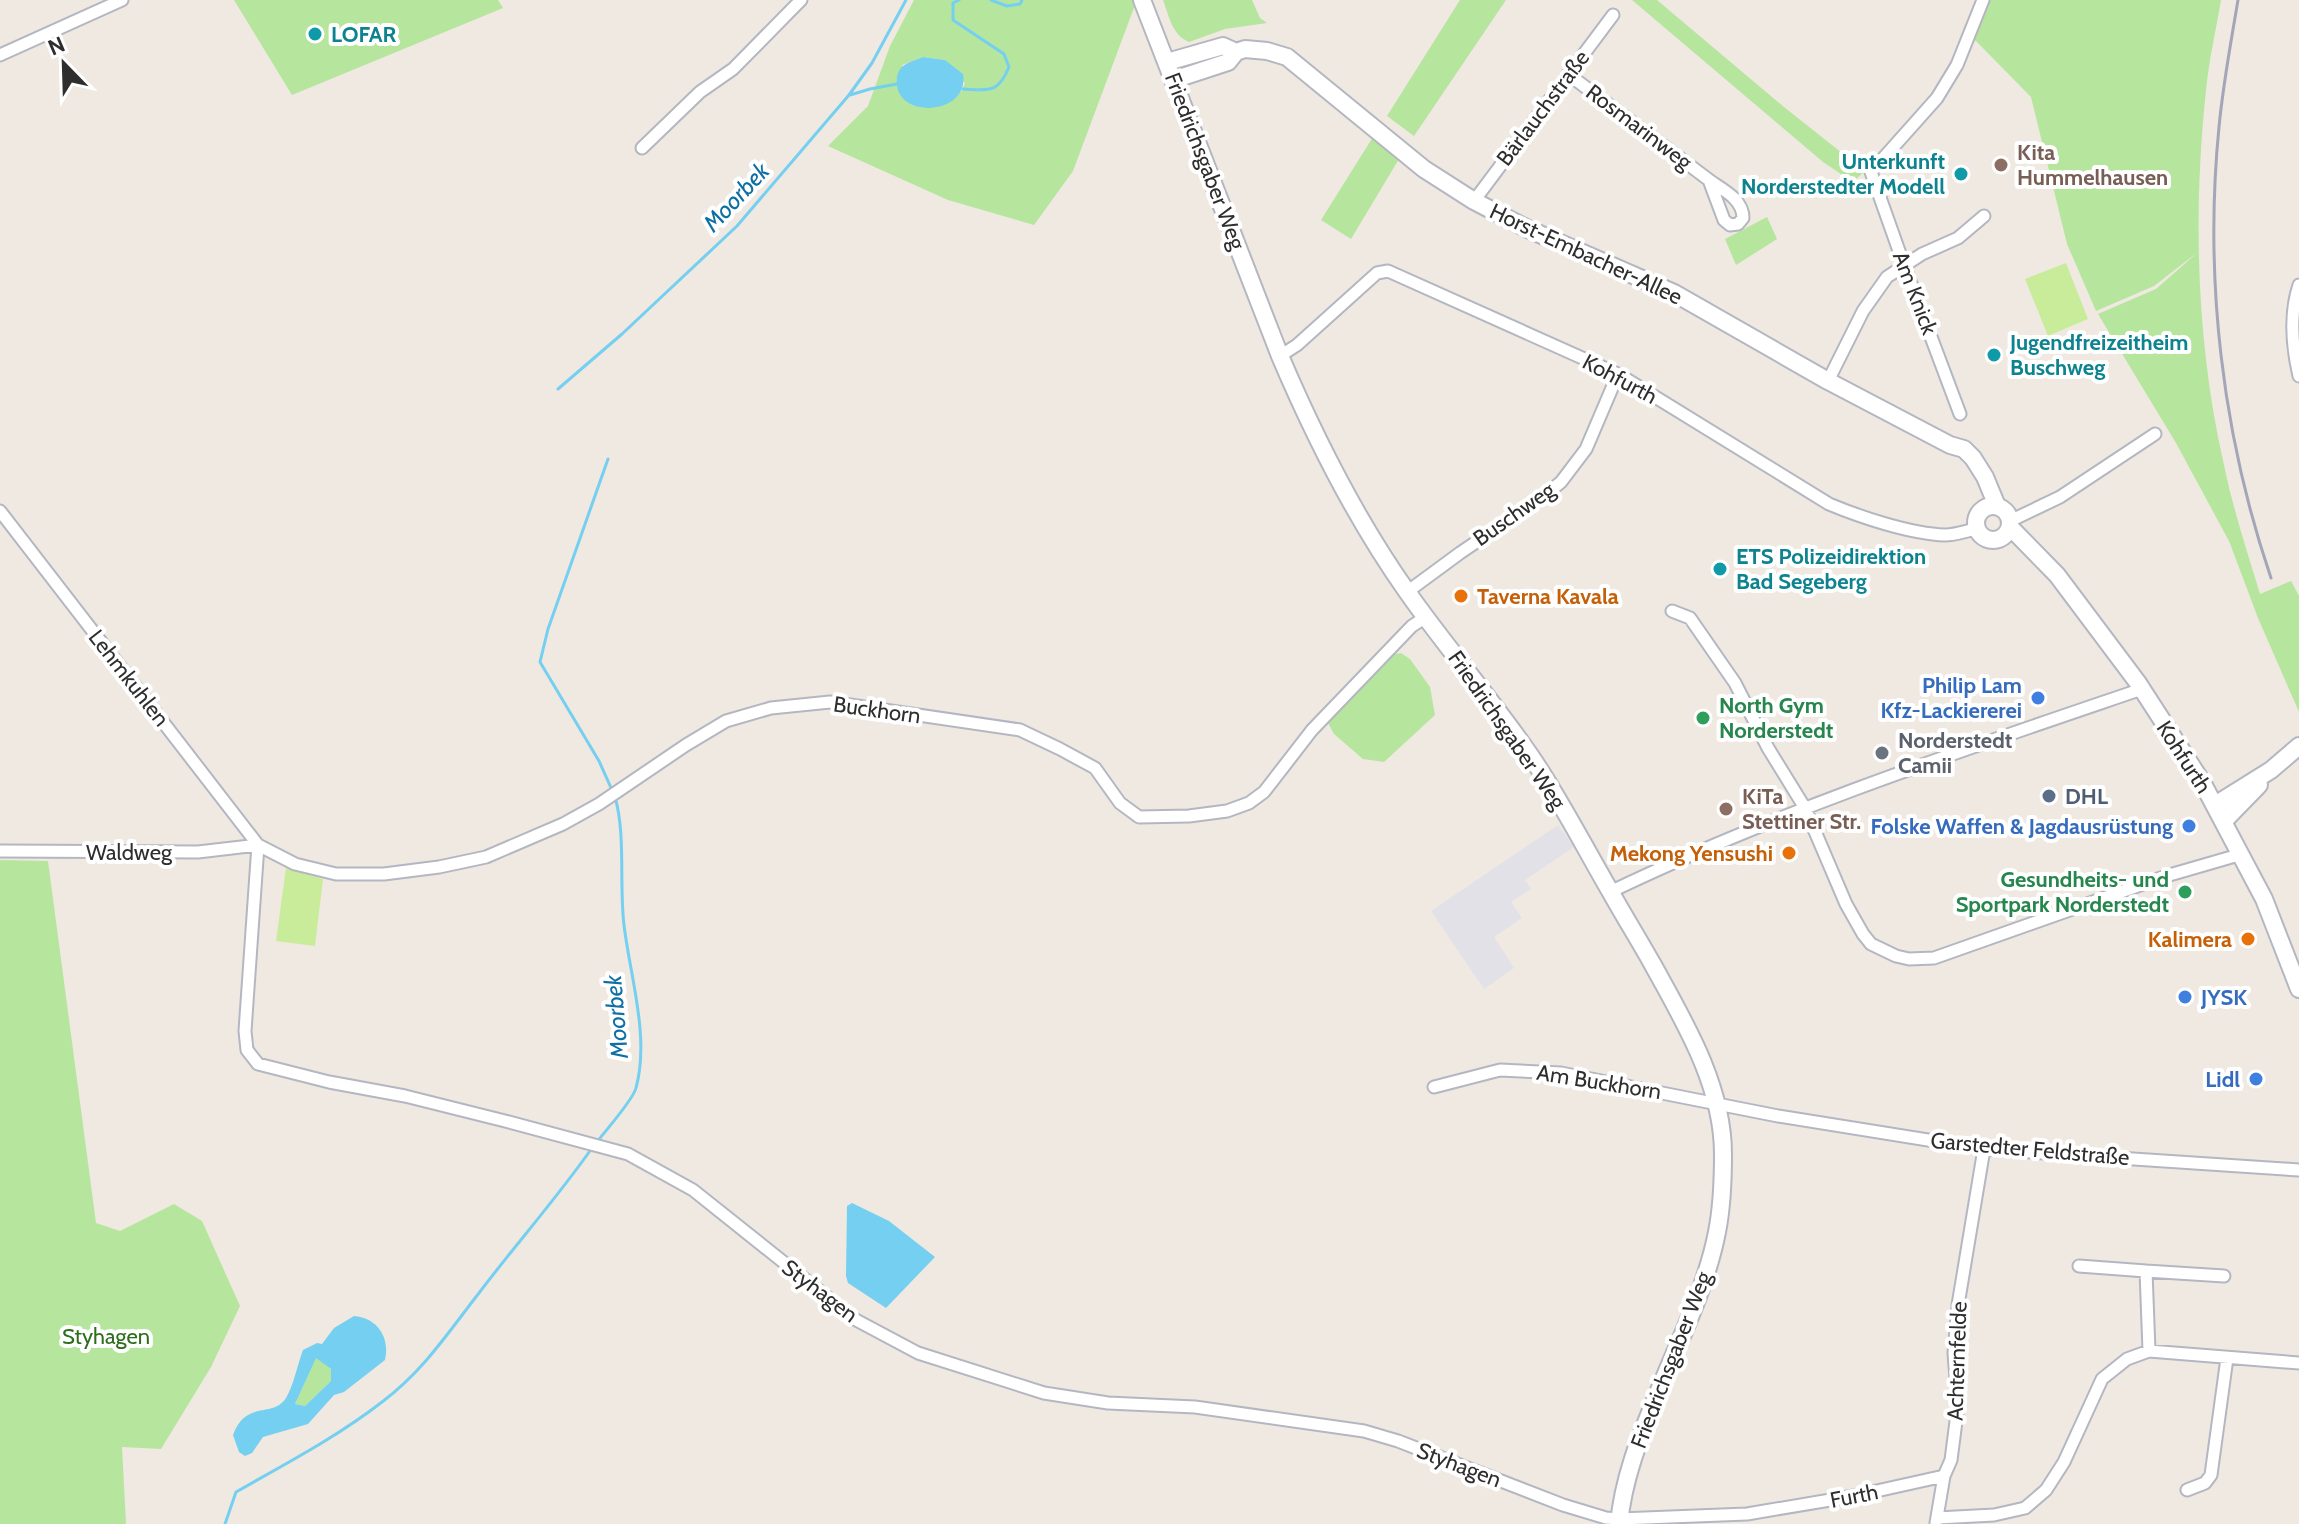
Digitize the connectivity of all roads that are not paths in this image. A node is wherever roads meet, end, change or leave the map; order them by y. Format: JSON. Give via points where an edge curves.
{"nodes":[{"id":1,"x":122,"y":0,"type":"edge"},
{"id":2,"x":801,"y":0,"type":"edge"},
{"id":3,"x":1142,"y":0,"type":"edge"},
{"id":4,"x":1983,"y":0,"type":"edge"},
{"id":5,"x":1613,"y":15,"type":"dead end"},
{"id":6,"x":1236,"y":52,"type":"junction"},
{"id":7,"x":0,"y":55,"type":"edge"},
{"id":8,"x":1167,"y":62,"type":"junction"},
{"id":9,"x":1568,"y":74,"type":"junction"},
{"id":10,"x":1173,"y":80,"type":"junction"},
{"id":11,"x":642,"y":148,"type":"dead end"},
{"id":12,"x":1709,"y":180,"type":"dead end"},
{"id":13,"x":1474,"y":201,"type":"junction"},
{"id":14,"x":1984,"y":216,"type":"dead end"},
{"id":15,"x":1904,"y":265,"type":"junction"},
{"id":16,"x":2299,"y":285,"type":"edge"},
{"id":17,"x":1280,"y":356,"type":"junction"},
{"id":18,"x":1618,"y":374,"type":"junction"},
{"id":19,"x":2299,"y":376,"type":"edge"},
{"id":20,"x":1828,"y":381,"type":"junction"},
{"id":21,"x":1960,"y":414,"type":"dead end"},
{"id":22,"x":2155,"y":434,"type":"dead end"},
{"id":23,"x":1991,"y":506,"type":"junction"},
{"id":24,"x":0,"y":511,"type":"edge"},
{"id":25,"x":1976,"y":529,"type":"junction"},
{"id":26,"x":2008,"y":529,"type":"junction"},
{"id":27,"x":1407,"y":592,"type":"junction"},
{"id":28,"x":1672,"y":611,"type":"dead end"},
{"id":29,"x":1426,"y":617,"type":"junction"},
{"id":30,"x":2142,"y":689,"type":"junction"},
{"id":31,"x":2299,"y":746,"type":"edge"},
{"id":32,"x":2271,"y":770,"type":"junction"},
{"id":33,"x":2215,"y":805,"type":"junction"},
{"id":34,"x":1805,"y":808,"type":"junction"},
{"id":35,"x":2224,"y":821,"type":"junction"},
{"id":36,"x":258,"y":845,"type":"junction"},
{"id":37,"x":0,"y":851,"type":"edge"},
{"id":38,"x":2242,"y":854,"type":"junction"},
{"id":39,"x":1610,"y":892,"type":"junction"},
{"id":40,"x":2299,"y":989,"type":"edge"},
{"id":41,"x":1434,"y":1087,"type":"dead end"},
{"id":42,"x":1716,"y":1102,"type":"junction"},
{"id":43,"x":1984,"y":1149,"type":"junction"},
{"id":44,"x":2299,"y":1170,"type":"edge"},
{"id":45,"x":2079,"y":1266,"type":"dead end"},
{"id":46,"x":2146,"y":1271,"type":"junction"},
{"id":47,"x":2224,"y":1276,"type":"dead end"},
{"id":48,"x":2149,"y":1351,"type":"junction"},
{"id":49,"x":2227,"y":1358,"type":"junction"},
{"id":50,"x":2299,"y":1363,"type":"edge"},
{"id":51,"x":1944,"y":1476,"type":"junction"},
{"id":52,"x":2187,"y":1490,"type":"dead end"},
{"id":53,"x":1936,"y":1521,"type":"edge"},
{"id":54,"x":1619,"y":1522,"type":"edge"}],
"edges":[{"from":1,"to":7,"type":"street"},
{"from":2,"to":11,"type":"street","via":[[733,69],[700,92]]},
{"from":3,"to":8,"type":"street","name":"Friedrichsgaber Weg"},
{"from":4,"to":15,"type":"street","name":"Am Knick","via":[[1957,65],[1937,98],[1871,172]]},
{"from":5,"to":9,"type":"street","name":"Bärlauchstraße"},
{"from":6,"to":8,"type":"street","name":"Horst-Embacher-Allee","via":[[1223,46]]},
{"from":6,"to":10,"type":"street","via":[[1228,62]]},
{"from":6,"to":13,"type":"street","name":"Horst-Embacher-Allee","via":[[1258,49],[1287,57],[1402,152]]},
{"from":8,"to":10,"type":"street","name":"Friedrichsgaber Weg"},
{"from":9,"to":12,"type":"street","name":"Rosmarinweg"},
{"from":9,"to":13,"type":"street","name":"Bärlauchstraße"},
{"from":10,"to":17,"type":"street","name":"Friedrichsgaber Weg"},
{"from":13,"to":20,"type":"street","name":"Horst-Embacher-Allee","via":[[1674,293]]},
{"from":14,"to":15,"type":"street","via":[[1958,238]]},
{"from":15,"to":20,"type":"street","via":[[1871,298]]},
{"from":15,"to":21,"type":"street","name":"Am Knick"},
{"from":16,"to":19,"type":"street","via":[[2292,322]]},
{"from":17,"to":18,"type":"street","name":"Kohfurth","via":[[1377,273],[1388,271]]},
{"from":17,"to":27,"type":"street","name":"Friedrichsgaber Weg","via":[[1338,477]]},
{"from":18,"to":25,"type":"street","name":"Kohfurth","via":[[1838,508],[1927,532],[1947,535]]},
{"from":18,"to":27,"type":"street","name":"Buschweg","via":[[1586,449],[1561,482]]},
{"from":20,"to":23,"type":"street","name":"Horst-Embacher-Allee","via":[[1964,449],[1985,477]]},
{"from":22,"to":26,"type":"street"},
{"from":23,"to":25,"type":"street","via":[[1977,515]]},
{"from":23,"to":26,"type":"street","name":"Kohfurth","via":[[2006,511]]},
{"from":24,"to":36,"type":"street","name":"Lehmkuhlen"},
{"from":25,"to":26,"type":"street","name":"Kohfurth","via":[[1990,540]]},
{"from":26,"to":30,"type":"street","name":"Kohfurth","via":[[2057,575]]},
{"from":27,"to":29,"type":"street","name":"Friedrichsgaber Weg"},
{"from":28,"to":34,"type":"street","via":[[1690,618],[1722,660]]},
{"from":29,"to":36,"type":"street","name":"Buckhorn","via":[[1312,730],[1264,792],[1227,811],[1139,817],[1120,803],[1095,768],[1020,730],[830,702],[771,708],[726,721],[563,824],[486,857],[384,874],[336,874],[295,864]]},
{"from":29,"to":39,"type":"street","name":"Friedrichsgaber Weg","via":[[1533,760]]},
{"from":30,"to":33,"type":"street","name":"Kohfurth"},
{"from":30,"to":34,"type":"street"},
{"from":31,"to":32,"type":"street"},
{"from":32,"to":33,"type":"street"},
{"from":32,"to":35,"type":"street"},
{"from":33,"to":35,"type":"street","name":"Kohfurth"},
{"from":34,"to":38,"type":"street","via":[[1853,921],[1871,944],[1909,959],[1934,958]]},
{"from":34,"to":39,"type":"street"},
{"from":35,"to":38,"type":"street","name":"Kohfurth"},
{"from":36,"to":37,"type":"street","name":"Waldweg","via":[[198,852]]},
{"from":36,"to":54,"type":"street","name":"Styhagen","via":[[245,1031],[247,1050],[258,1064],[628,1154],[693,1190],[856,1320],[918,1353],[1044,1393],[1364,1431]]},
{"from":38,"to":40,"type":"street","name":"Kohfurth"},
{"from":39,"to":42,"type":"street","name":"Friedrichsgaber Weg","via":[[1697,1050]]},
{"from":41,"to":42,"type":"street","name":"Am Buckhorn","via":[[1513,1069]]},
{"from":42,"to":43,"type":"street","name":"Garstedter Feldstraße"},
{"from":42,"to":54,"type":"street","name":"Friedrichsgaber Weg","via":[[1723,1151],[1717,1233],[1635,1449]]},
{"from":43,"to":44,"type":"street","name":"Garstedter Feldstraße"},
{"from":43,"to":51,"type":"street","name":"Achternfelde","via":[[1958,1305],[1958,1406]]},
{"from":45,"to":46,"type":"street"},
{"from":46,"to":47,"type":"street"},
{"from":46,"to":48,"type":"street"},
{"from":48,"to":49,"type":"street"},
{"from":48,"to":53,"type":"street","via":[[2127,1359],[2102,1379],[2064,1462],[2046,1490],[2025,1508]]},
{"from":49,"to":50,"type":"street"},
{"from":49,"to":52,"type":"street","via":[[2211,1475]]},
{"from":51,"to":53,"type":"street","name":"Achternfelde"},
{"from":51,"to":54,"type":"street","name":"Furth","via":[[1747,1514]]}]}
